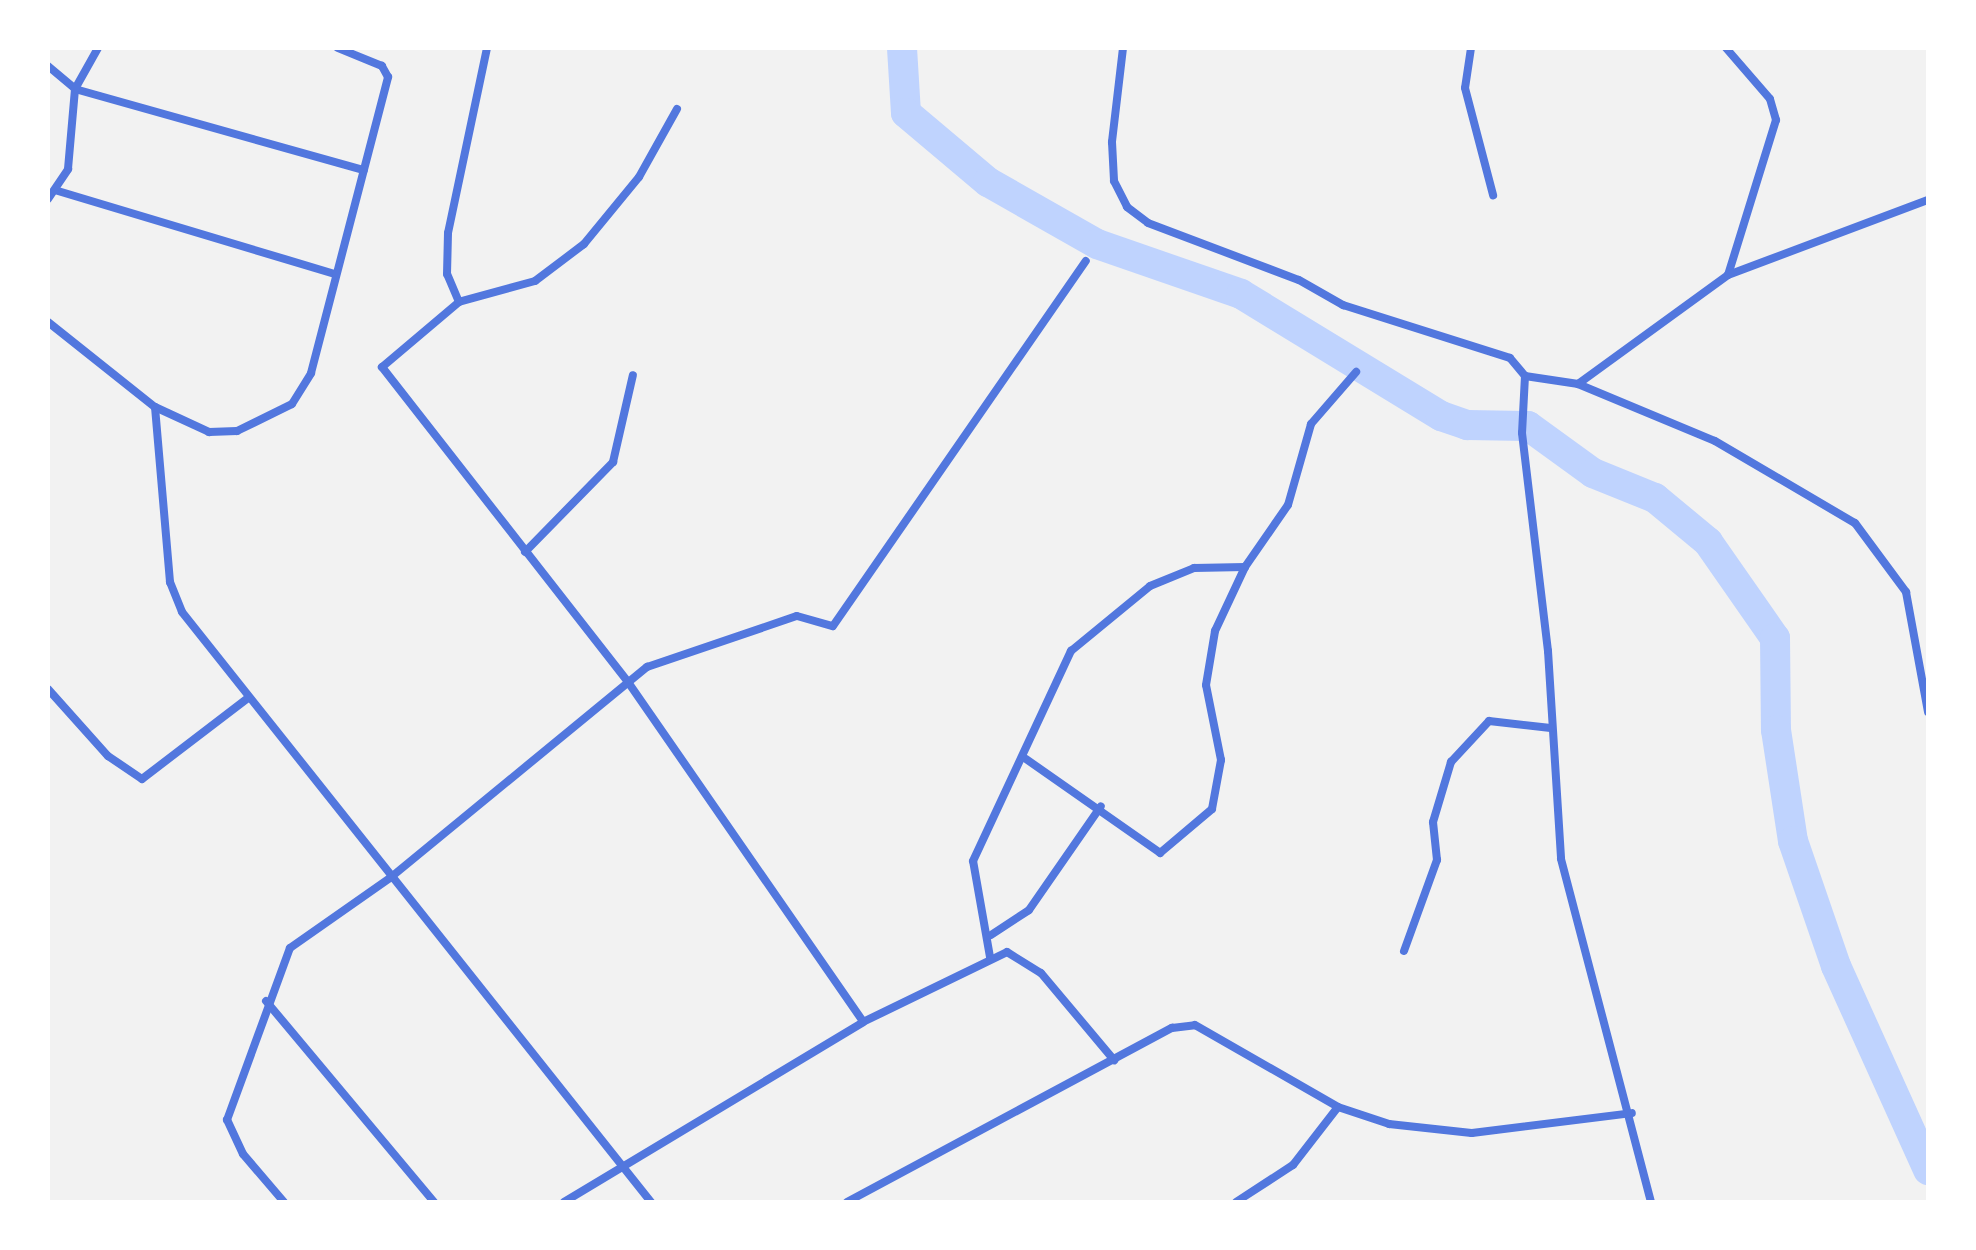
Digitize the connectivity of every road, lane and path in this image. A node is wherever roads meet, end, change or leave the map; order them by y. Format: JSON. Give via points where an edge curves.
{"nodes":[{"id":1,"x":98,"y":48,"type":"edge"},
{"id":2,"x":338,"y":48,"type":"edge"},
{"id":3,"x":487,"y":48,"type":"edge"},
{"id":4,"x":1123,"y":48,"type":"edge"},
{"id":5,"x":1471,"y":48,"type":"edge"},
{"id":6,"x":1726,"y":48,"type":"edge"},
{"id":7,"x":48,"y":66,"type":"edge"},
{"id":8,"x":75,"y":89,"type":"junction"},
{"id":9,"x":677,"y":109,"type":"dead end"},
{"id":10,"x":364,"y":170,"type":"junction"},
{"id":11,"x":58,"y":191,"type":"junction"},
{"id":12,"x":1493,"y":195,"type":"dead end"},
{"id":13,"x":48,"y":199,"type":"edge"},
{"id":14,"x":1928,"y":200,"type":"edge"},
{"id":15,"x":1086,"y":261,"type":"dead end"},
{"id":16,"x":334,"y":274,"type":"junction"},
{"id":17,"x":1728,"y":275,"type":"junction"},
{"id":18,"x":459,"y":302,"type":"junction"},
{"id":19,"x":48,"y":322,"type":"edge"},
{"id":20,"x":1356,"y":372,"type":"dead end"},
{"id":21,"x":633,"y":375,"type":"dead end"},
{"id":22,"x":1525,"y":376,"type":"junction"},
{"id":23,"x":1578,"y":384,"type":"junction"},
{"id":24,"x":155,"y":407,"type":"junction"},
{"id":25,"x":525,"y":552,"type":"junction"},
{"id":26,"x":1245,"y":567,"type":"junction"},
{"id":27,"x":628,"y":682,"type":"junction"},
{"id":28,"x":48,"y":689,"type":"edge"},
{"id":29,"x":248,"y":698,"type":"junction"},
{"id":30,"x":1928,"y":712,"type":"edge"},
{"id":31,"x":1551,"y":728,"type":"junction"},
{"id":32,"x":1026,"y":759,"type":"junction"},
{"id":33,"x":1101,"y":806,"type":"junction"},
{"id":34,"x":390,"y":878,"type":"junction"},
{"id":35,"x":991,"y":935,"type":"junction"},
{"id":36,"x":1404,"y":951,"type":"dead end"},
{"id":37,"x":990,"y":957,"type":"junction"},
{"id":38,"x":266,"y":1001,"type":"junction"},
{"id":39,"x":863,"y":1022,"type":"junction"},
{"id":40,"x":1114,"y":1060,"type":"junction"},
{"id":41,"x":1338,"y":1107,"type":"junction"},
{"id":42,"x":1632,"y":1113,"type":"junction"},
{"id":43,"x":624,"y":1165,"type":"junction"},
{"id":44,"x":284,"y":1202,"type":"edge"},
{"id":45,"x":434,"y":1202,"type":"edge"},
{"id":46,"x":564,"y":1202,"type":"edge"},
{"id":47,"x":651,"y":1202,"type":"edge"},
{"id":48,"x":847,"y":1202,"type":"edge"},
{"id":49,"x":1236,"y":1202,"type":"edge"},
{"id":50,"x":1651,"y":1202,"type":"edge"}],
"edges":[{"from":1,"to":8,"type":"street"},
{"from":2,"to":10,"type":"street","via":[[382,66],[388,77]]},
{"from":3,"to":18,"type":"street","via":[[458,156],[448,233],[447,274]]},
{"from":4,"to":22,"type":"street","via":[[1112,142],[1114,181],[1127,207],[1148,223],[1299,280],[1367,315],[1510,358]]},
{"from":5,"to":12,"type":"street","via":[[1465,88]]},
{"from":6,"to":17,"type":"street","via":[[1770,99],[1776,120]]},
{"from":7,"to":8,"type":"street"},
{"from":8,"to":10,"type":"street"},
{"from":8,"to":11,"type":"street","via":[[73,146]]},
{"from":9,"to":18,"type":"street","via":[[639,177],[584,244],[535,281]]},
{"from":10,"to":16,"type":"street"},
{"from":11,"to":13,"type":"street"},
{"from":11,"to":16,"type":"street"},
{"from":14,"to":17,"type":"street"},
{"from":15,"to":27,"type":"street","via":[[833,626],[797,616],[657,664]]},
{"from":16,"to":24,"type":"street","via":[[311,373],[292,404],[237,431],[209,432]]},
{"from":17,"to":23,"type":"street"},
{"from":18,"to":25,"type":"street","via":[[382,367]]},
{"from":19,"to":24,"type":"street"},
{"from":20,"to":26,"type":"street","via":[[1311,424],[1288,505]]},
{"from":21,"to":25,"type":"street","via":[[613,462]]},
{"from":22,"to":23,"type":"street"},
{"from":22,"to":31,"type":"street","via":[[1522,433]]},
{"from":23,"to":30,"type":"street","via":[[1715,441],[1855,523],[1906,592]]},
{"from":24,"to":29,"type":"street","via":[[170,582],[182,612]]},
{"from":25,"to":27,"type":"street"},
{"from":26,"to":32,"type":"street","via":[[1194,568],[1112,611],[1071,651],[1048,691]]},
{"from":26,"to":33,"type":"street","via":[[1215,631],[1206,685],[1221,760],[1212,809],[1160,853]]},
{"from":27,"to":34,"type":"street"},
{"from":27,"to":39,"type":"street"},
{"from":28,"to":29,"type":"street","via":[[108,756],[142,779]]},
{"from":29,"to":34,"type":"street"},
{"from":31,"to":36,"type":"street","via":[[1489,721],[1451,762],[1433,822],[1437,860]]},
{"from":31,"to":42,"type":"street","via":[[1575,931]]},
{"from":32,"to":33,"type":"street"},
{"from":32,"to":35,"type":"street","via":[[973,861]]},
{"from":33,"to":35,"type":"street","via":[[1029,910]]},
{"from":34,"to":38,"type":"street","via":[[303,934]]},
{"from":34,"to":43,"type":"street"},
{"from":35,"to":37,"type":"street"},
{"from":37,"to":39,"type":"street"},
{"from":37,"to":40,"type":"street","via":[[1007,952],[1032,966]]},
{"from":38,"to":44,"type":"street","via":[[227,1120],[243,1154]]},
{"from":38,"to":45,"type":"street"},
{"from":39,"to":43,"type":"street"},
{"from":40,"to":41,"type":"street","via":[[1172,1028],[1195,1025]]},
{"from":40,"to":48,"type":"street"},
{"from":41,"to":42,"type":"street","via":[[1389,1124],[1472,1133]]},
{"from":41,"to":49,"type":"street","via":[[1293,1165]]},
{"from":42,"to":50,"type":"street"},
{"from":43,"to":46,"type":"street"},
{"from":43,"to":47,"type":"street"}]}
